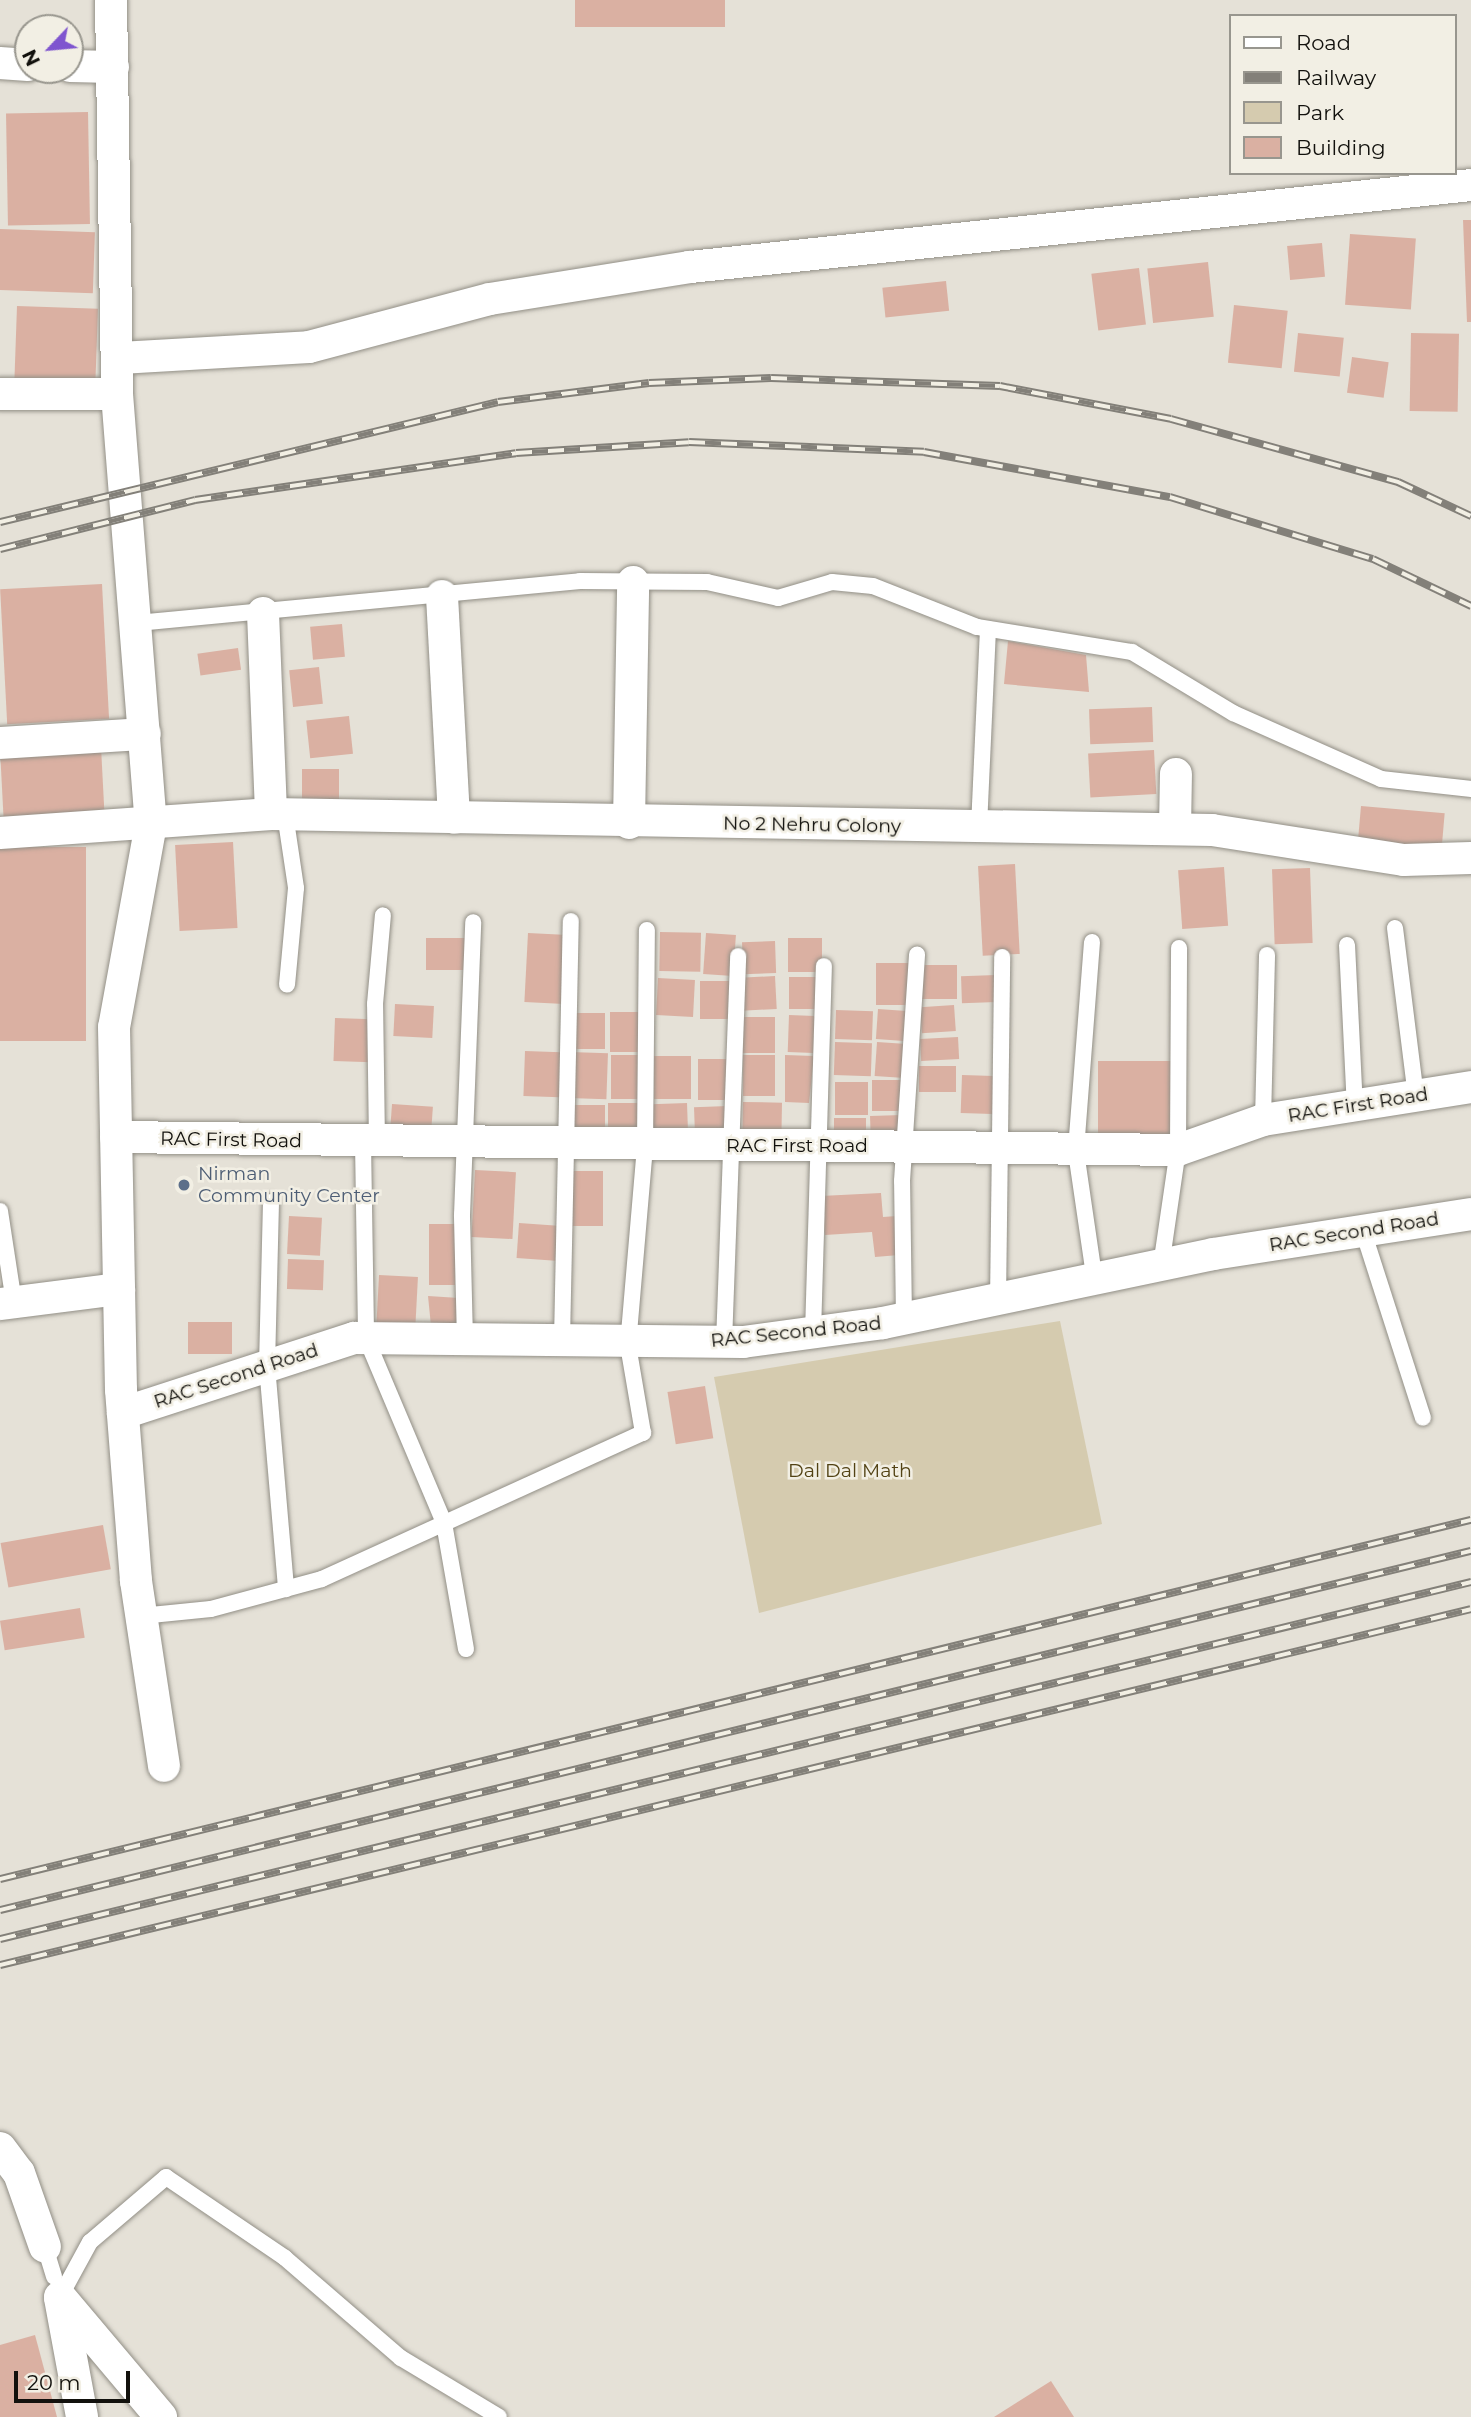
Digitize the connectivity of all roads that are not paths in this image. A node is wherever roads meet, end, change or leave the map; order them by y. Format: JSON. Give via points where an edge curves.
{"nodes":[{"id":1,"x":111,"y":0,"type":"edge"},
{"id":2,"x":84,"y":66,"type":"edge"},
{"id":3,"x":113,"y":67,"type":"junction"},
{"id":4,"x":1471,"y":185,"type":"edge"},
{"id":5,"x":120,"y":358,"type":"junction"},
{"id":6,"x":0,"y":394,"type":"edge"},
{"id":7,"x":117,"y":394,"type":"junction"},
{"id":8,"x":633,"y":582,"type":"junction"},
{"id":9,"x":442,"y":596,"type":"junction"},
{"id":10,"x":263,"y":613,"type":"junction"},
{"id":11,"x":137,"y":624,"type":"junction"},
{"id":12,"x":988,"y":629,"type":"junction"},
{"id":13,"x":145,"y":734,"type":"junction"},
{"id":14,"x":0,"y":743,"type":"edge"},
{"id":15,"x":1176,"y":774,"type":"dead end"},
{"id":16,"x":1471,"y":789,"type":"edge"},
{"id":17,"x":278,"y":814,"type":"junction"},
{"id":18,"x":454,"y":818,"type":"junction"},
{"id":19,"x":629,"y":823,"type":"junction"},
{"id":20,"x":151,"y":824,"type":"junction"},
{"id":21,"x":979,"y":827,"type":"junction"},
{"id":22,"x":1175,"y":829,"type":"junction"},
{"id":23,"x":0,"y":833,"type":"edge"},
{"id":24,"x":1471,"y":858,"type":"edge"},
{"id":25,"x":383,"y":915,"type":"dead end"},
{"id":26,"x":571,"y":920,"type":"dead end"},
{"id":27,"x":473,"y":922,"type":"dead end"},
{"id":28,"x":1395,"y":928,"type":"dead end"},
{"id":29,"x":648,"y":930,"type":"dead end"},
{"id":30,"x":1091,"y":942,"type":"dead end"},
{"id":31,"x":1347,"y":944,"type":"dead end"},
{"id":32,"x":1180,"y":948,"type":"dead end"},
{"id":33,"x":917,"y":954,"type":"dead end"},
{"id":34,"x":1267,"y":955,"type":"dead end"},
{"id":35,"x":738,"y":956,"type":"dead end"},
{"id":36,"x":1002,"y":957,"type":"dead end"},
{"id":37,"x":824,"y":965,"type":"dead end"},
{"id":38,"x":287,"y":985,"type":"dead end"},
{"id":39,"x":1471,"y":1087,"type":"edge"},
{"id":40,"x":1416,"y":1096,"type":"junction"},
{"id":41,"x":1354,"y":1106,"type":"junction"},
{"id":42,"x":1263,"y":1120,"type":"junction"},
{"id":43,"x":116,"y":1137,"type":"junction"},
{"id":44,"x":370,"y":1143,"type":"junction"},
{"id":45,"x":565,"y":1143,"type":"junction"},
{"id":46,"x":467,"y":1144,"type":"junction"},
{"id":47,"x":997,"y":1145,"type":"junction"},
{"id":48,"x":646,"y":1146,"type":"junction"},
{"id":49,"x":733,"y":1146,"type":"junction"},
{"id":50,"x":819,"y":1146,"type":"junction"},
{"id":51,"x":906,"y":1146,"type":"junction"},
{"id":52,"x":1178,"y":1150,"type":"junction"},
{"id":53,"x":1076,"y":1153,"type":"junction"},
{"id":54,"x":271,"y":1202,"type":"dead end"},
{"id":55,"x":0,"y":1210,"type":"edge"},
{"id":56,"x":1471,"y":1215,"type":"edge"},
{"id":57,"x":1363,"y":1231,"type":"junction"},
{"id":58,"x":1161,"y":1266,"type":"junction"},
{"id":59,"x":1095,"y":1282,"type":"junction"},
{"id":60,"x":119,"y":1289,"type":"junction"},
{"id":61,"x":998,"y":1302,"type":"junction"},
{"id":62,"x":7,"y":1304,"type":"edge"},
{"id":63,"x":904,"y":1319,"type":"junction"},
{"id":64,"x":813,"y":1333,"type":"junction"},
{"id":65,"x":366,"y":1338,"type":"junction"},
{"id":66,"x":465,"y":1340,"type":"junction"},
{"id":67,"x":562,"y":1340,"type":"junction"},
{"id":68,"x":724,"y":1343,"type":"junction"},
{"id":69,"x":628,"y":1345,"type":"junction"},
{"id":70,"x":267,"y":1366,"type":"junction"},
{"id":71,"x":123,"y":1413,"type":"junction"},
{"id":72,"x":1423,"y":1418,"type":"dead end"},
{"id":73,"x":444,"y":1523,"type":"junction"},
{"id":74,"x":286,"y":1589,"type":"junction"},
{"id":75,"x":141,"y":1616,"type":"junction"},
{"id":76,"x":466,"y":1649,"type":"dead end"},
{"id":77,"x":164,"y":1766,"type":"dead end"},
{"id":78,"x":0,"y":2148,"type":"edge"},
{"id":79,"x":53,"y":2274,"type":"junction"},
{"id":80,"x":82,"y":2417,"type":"edge"},
{"id":81,"x":160,"y":2417,"type":"edge"},
{"id":82,"x":499,"y":2417,"type":"edge"}],
"edges":[{"from":1,"to":3,"type":"street"},
{"from":2,"to":3,"type":"street"},
{"from":3,"to":5,"type":"street"},
{"from":4,"to":5,"type":"street","via":[[690,267],[490,299],[309,347]]},
{"from":5,"to":7,"type":"street"},
{"from":6,"to":7,"type":"street"},
{"from":7,"to":11,"type":"street"},
{"from":8,"to":9,"type":"lane","via":[[580,581]]},
{"from":8,"to":12,"type":"lane","via":[[707,582],[778,598],[832,582],[873,586]]},
{"from":8,"to":19,"type":"street"},
{"from":9,"to":10,"type":"lane"},
{"from":9,"to":18,"type":"street"},
{"from":10,"to":11,"type":"lane"},
{"from":10,"to":17,"type":"street"},
{"from":11,"to":13,"type":"street"},
{"from":12,"to":16,"type":"lane","via":[[1132,652],[1233,713],[1381,779]]},
{"from":12,"to":21,"type":"lane"},
{"from":13,"to":14,"type":"street"},
{"from":13,"to":20,"type":"street"},
{"from":15,"to":22,"type":"street"},
{"from":17,"to":18,"type":"street","name":"No 2 Nehru Colony"},
{"from":17,"to":20,"type":"street","name":"No 2 Nehru Colony"},
{"from":17,"to":38,"type":"lane","via":[[296,888]]},
{"from":18,"to":19,"type":"street","name":"No 2 Nehru Colony"},
{"from":19,"to":21,"type":"street","name":"No 2 Nehru Colony"},
{"from":20,"to":23,"type":"street","name":"No 2 Nehru Colony"},
{"from":20,"to":43,"type":"street","via":[[114,1027]]},
{"from":21,"to":22,"type":"street","name":"No 2 Nehru Colony"},
{"from":22,"to":24,"type":"street","name":"No 2 Nehru Colony","via":[[1404,860]]},
{"from":25,"to":44,"type":"lane"},
{"from":26,"to":45,"type":"lane"},
{"from":27,"to":46,"type":"lane"},
{"from":28,"to":40,"type":"lane"},
{"from":29,"to":48,"type":"lane"},
{"from":30,"to":53,"type":"lane"},
{"from":31,"to":41,"type":"lane"},
{"from":32,"to":52,"type":"lane"},
{"from":33,"to":51,"type":"lane"},
{"from":34,"to":42,"type":"lane"},
{"from":35,"to":49,"type":"lane"},
{"from":36,"to":47,"type":"lane"},
{"from":37,"to":50,"type":"lane"},
{"from":39,"to":40,"type":"street","name":"RAC First Road"},
{"from":40,"to":41,"type":"street","name":"RAC First Road"},
{"from":41,"to":42,"type":"street","name":"RAC First Road"},
{"from":42,"to":52,"type":"street","name":"RAC First Road"},
{"from":43,"to":44,"type":"street","name":"RAC First Road"},
{"from":43,"to":60,"type":"street"},
{"from":44,"to":46,"type":"street","name":"RAC First Road"},
{"from":44,"to":65,"type":"lane"},
{"from":45,"to":46,"type":"street","name":"RAC First Road"},
{"from":45,"to":48,"type":"street","name":"RAC First Road"},
{"from":45,"to":67,"type":"lane"},
{"from":46,"to":66,"type":"lane"},
{"from":47,"to":51,"type":"street","name":"RAC First Road"},
{"from":47,"to":53,"type":"street","name":"RAC First Road"},
{"from":47,"to":61,"type":"lane"},
{"from":48,"to":49,"type":"street","name":"RAC First Road"},
{"from":48,"to":69,"type":"lane"},
{"from":49,"to":50,"type":"street","name":"RAC First Road"},
{"from":49,"to":68,"type":"lane"},
{"from":50,"to":51,"type":"street","name":"RAC First Road"},
{"from":50,"to":64,"type":"lane"},
{"from":51,"to":63,"type":"lane"},
{"from":52,"to":53,"type":"street","name":"RAC First Road"},
{"from":52,"to":58,"type":"lane"},
{"from":53,"to":59,"type":"lane"},
{"from":54,"to":70,"type":"lane"},
{"from":55,"to":62,"type":"lane"},
{"from":56,"to":57,"type":"street","name":"RAC Second Road"},
{"from":57,"to":58,"type":"street","name":"RAC Second Road"},
{"from":57,"to":72,"type":"lane"},
{"from":58,"to":59,"type":"street","name":"RAC Second Road"},
{"from":59,"to":61,"type":"street","name":"RAC Second Road"},
{"from":60,"to":62,"type":"street"},
{"from":60,"to":71,"type":"street"},
{"from":61,"to":63,"type":"street","name":"RAC Second Road"},
{"from":63,"to":64,"type":"street","name":"RAC Second Road"},
{"from":64,"to":68,"type":"street","name":"RAC Second Road"},
{"from":65,"to":66,"type":"street","name":"RAC Second Road"},
{"from":65,"to":70,"type":"street","name":"RAC Second Road"},
{"from":65,"to":73,"type":"lane"},
{"from":66,"to":67,"type":"street","name":"RAC Second Road"},
{"from":67,"to":69,"type":"street","name":"RAC Second Road"},
{"from":68,"to":69,"type":"street","name":"RAC Second Road"},
{"from":69,"to":73,"type":"lane","via":[[643,1433]]},
{"from":70,"to":71,"type":"street","name":"RAC Second Road"},
{"from":70,"to":74,"type":"lane"},
{"from":71,"to":75,"type":"street"},
{"from":73,"to":74,"type":"lane","via":[[322,1579]]},
{"from":73,"to":76,"type":"lane"},
{"from":74,"to":75,"type":"lane","via":[[211,1609]]},
{"from":75,"to":77,"type":"street"},
{"from":78,"to":79,"type":"street","via":[[19,2173]]},
{"from":79,"to":80,"type":"street"},
{"from":79,"to":81,"type":"street"},
{"from":79,"to":82,"type":"lane","via":[[166,2177],[285,2258],[401,2358]]}]}
